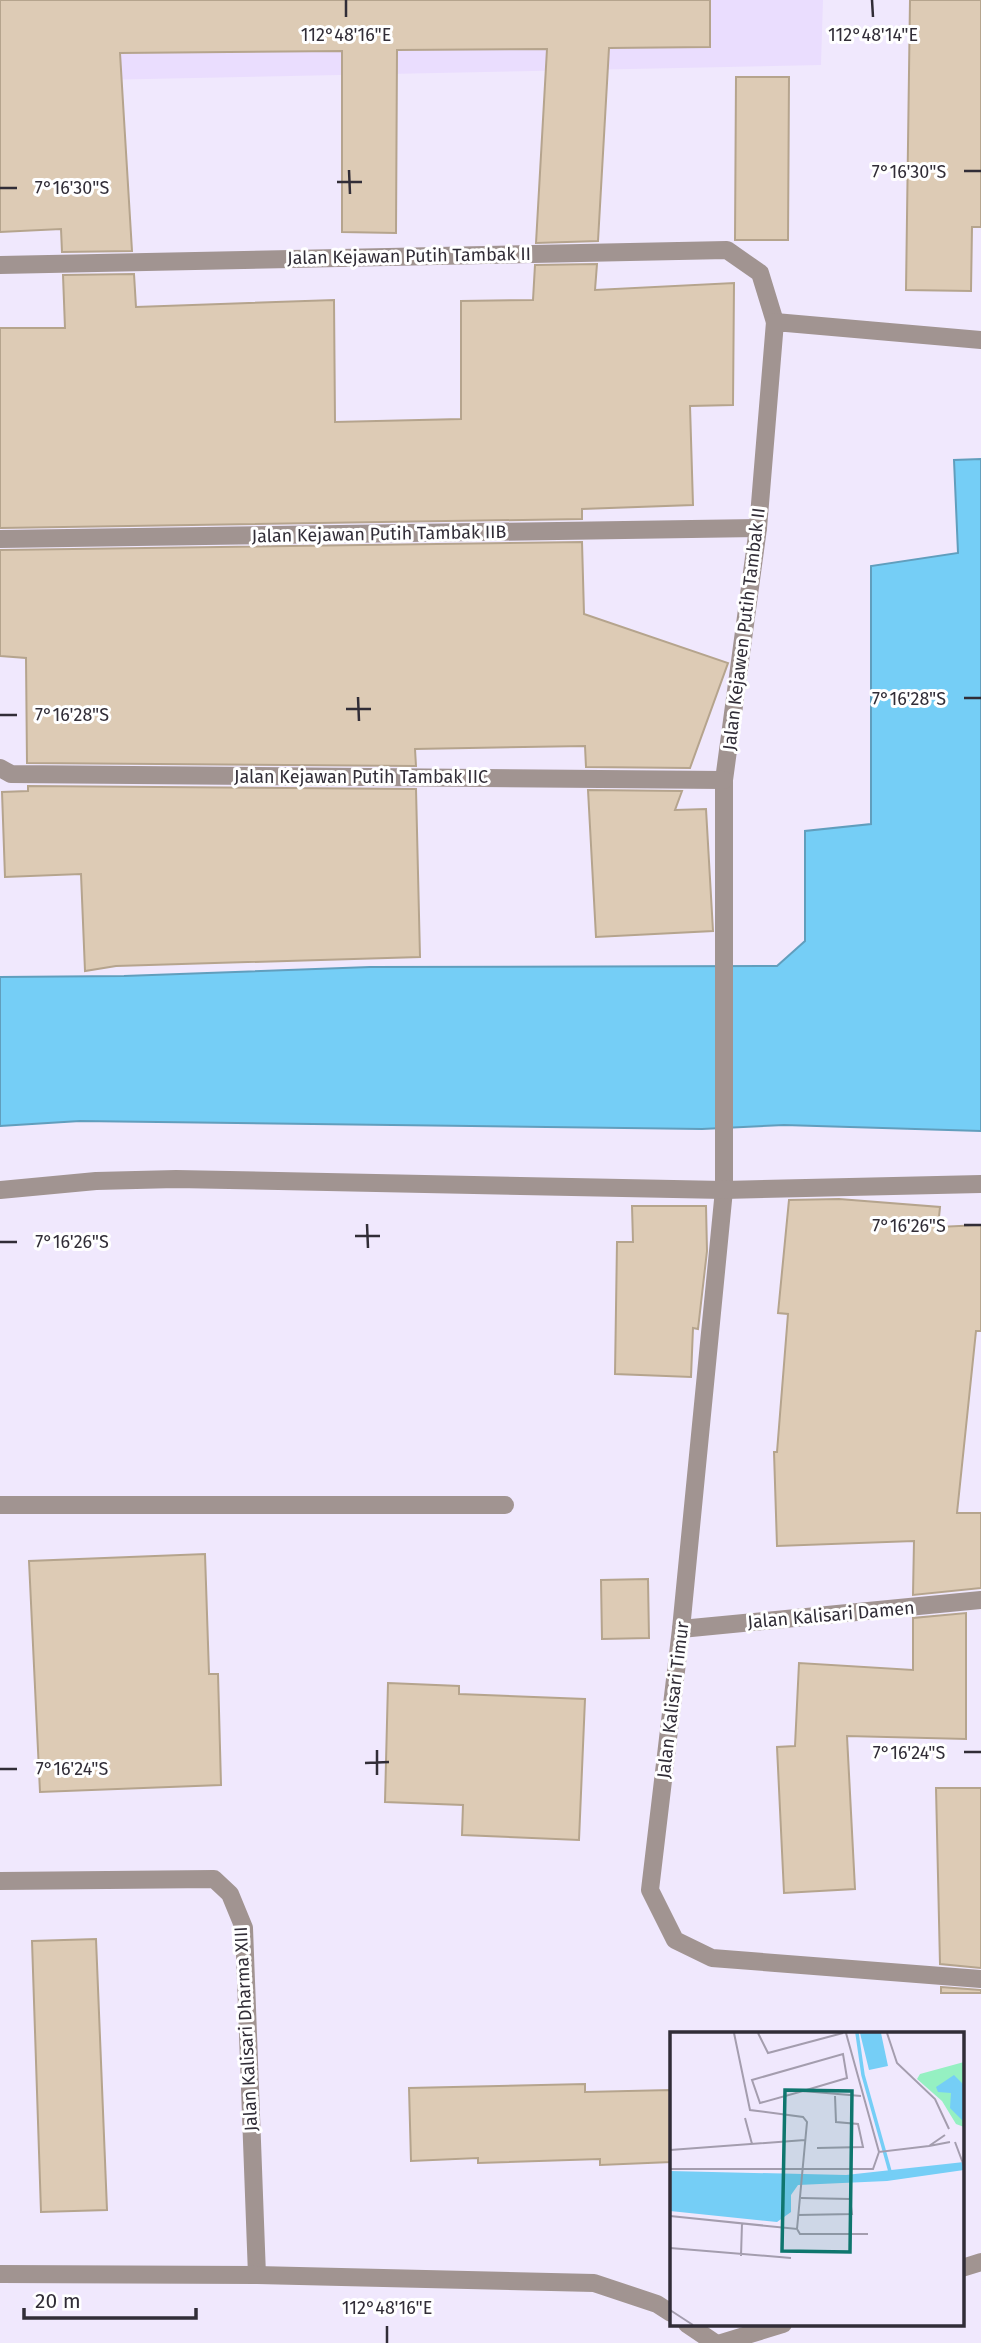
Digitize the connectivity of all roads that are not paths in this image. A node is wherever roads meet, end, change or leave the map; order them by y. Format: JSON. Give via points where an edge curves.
{"nodes":[{"id":1,"x":0,"y":265,"type":"edge"},
{"id":2,"x":775,"y":322,"type":"junction"},
{"id":3,"x":981,"y":340,"type":"edge"},
{"id":4,"x":758,"y":528,"type":"junction"},
{"id":5,"x":0,"y":539,"type":"edge"},
{"id":6,"x":0,"y":768,"type":"edge"},
{"id":7,"x":724,"y":780,"type":"junction"},
{"id":8,"x":724,"y":1144,"type":"joint"},
{"id":9,"x":981,"y":1184,"type":"edge"},
{"id":10,"x":0,"y":1190,"type":"edge"},
{"id":11,"x":724,"y":1190,"type":"junction"},
{"id":12,"x":0,"y":1505,"type":"edge"},
{"id":13,"x":505,"y":1505,"type":"dead end"},
{"id":14,"x":981,"y":1600,"type":"edge"},
{"id":15,"x":681,"y":1629,"type":"junction"},
{"id":16,"x":0,"y":1881,"type":"edge"},
{"id":17,"x":981,"y":1979,"type":"edge"},
{"id":18,"x":981,"y":2262,"type":"edge"},
{"id":19,"x":964,"y":2267,"type":"edge"},
{"id":20,"x":0,"y":2274,"type":"edge"},
{"id":21,"x":257,"y":2276,"type":"junction"},
{"id":22,"x":670,"y":2312,"type":"edge"},
{"id":23,"x":690,"y":2326,"type":"edge"},
{"id":24,"x":776,"y":2326,"type":"edge"},
{"id":25,"x":715,"y":2343,"type":"edge"},
{"id":26,"x":721,"y":2343,"type":"edge"}],
"edges":[{"from":1,"to":2,"type":"street","name":"Jalan Kejawan Putih Tambak II","via":[[727,250],[760,273]]},
{"from":2,"to":3,"type":"street"},
{"from":2,"to":4,"type":"street","name":"Jalan Kejawen Putih Tambak II"},
{"from":4,"to":5,"type":"street","name":"Jalan Kejawan Putih Tambak IIB"},
{"from":4,"to":7,"type":"street","name":"Jalan Kejawen Putih Tambak II"},
{"from":6,"to":7,"type":"street","name":"Jalan Kejawan Putih Tambak IIC","via":[[12,774]]},
{"from":7,"to":8,"type":"street","name":"Jalan Kejawen Putih Tambak II"},
{"from":8,"to":11,"type":"street","name":"Jalan Kalisari Timur"},
{"from":9,"to":11,"type":"street"},
{"from":10,"to":11,"type":"street","via":[[176,1179]]},
{"from":11,"to":15,"type":"street","name":"Jalan Kalisari Timur"},
{"from":12,"to":13,"type":"street"},
{"from":14,"to":15,"type":"street","name":"Jalan Kalisari Damen"},
{"from":15,"to":17,"type":"street","name":"Jalan Kalisari Timur","via":[[650,1890],[675,1940],[712,1958]]},
{"from":16,"to":21,"type":"street","name":"Jalan Kalisari Dharma XIII","via":[[214,1879],[230,1894],[244,1928]]},
{"from":18,"to":19,"type":"street"},
{"from":20,"to":21,"type":"street"},
{"from":21,"to":22,"type":"street","via":[[594,2283]]},
{"from":23,"to":25,"type":"street"},
{"from":24,"to":26,"type":"street"}]}
